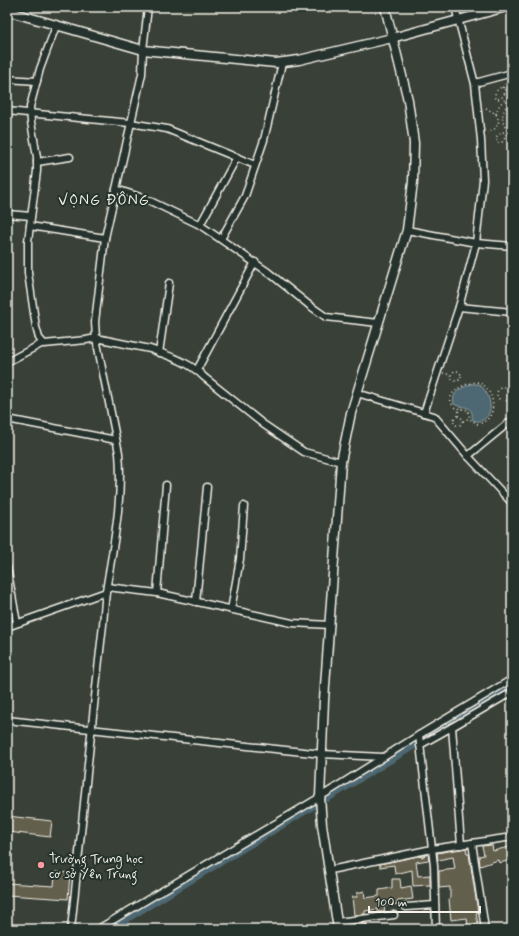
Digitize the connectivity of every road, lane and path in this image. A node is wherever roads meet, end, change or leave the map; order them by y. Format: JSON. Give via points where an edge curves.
{"nodes":[{"id":1,"x":148,"y":7,"type":"edge"},
{"id":2,"x":385,"y":7,"type":"edge"},
{"id":3,"x":455,"y":7,"type":"edge"},
{"id":4,"x":506,"y":7,"type":"edge"},
{"id":5,"x":7,"y":12,"type":"edge"},
{"id":6,"x":458,"y":19,"type":"junction"},
{"id":7,"x":56,"y":26,"type":"junction"},
{"id":8,"x":392,"y":38,"type":"junction"},
{"id":9,"x":143,"y":50,"type":"junction"},
{"id":10,"x":282,"y":63,"type":"junction"},
{"id":11,"x":512,"y":73,"type":"edge"},
{"id":12,"x":7,"y":79,"type":"edge"},
{"id":13,"x":37,"y":81,"type":"junction"},
{"id":14,"x":507,"y":82,"type":"dead end"},
{"id":15,"x":475,"y":83,"type":"junction"},
{"id":16,"x":503,"y":88,"type":"junction"},
{"id":17,"x":512,"y":96,"type":"edge"},
{"id":18,"x":500,"y":98,"type":"junction"},
{"id":19,"x":506,"y":98,"type":"junction"},
{"id":20,"x":511,"y":102,"type":"edge"},
{"id":21,"x":501,"y":103,"type":"junction"},
{"id":22,"x":486,"y":108,"type":"dead end"},
{"id":23,"x":7,"y":111,"type":"edge"},
{"id":24,"x":30,"y":112,"type":"junction"},
{"id":25,"x":496,"y":114,"type":"junction"},
{"id":26,"x":499,"y":120,"type":"junction"},
{"id":27,"x":503,"y":120,"type":"junction"},
{"id":28,"x":130,"y":123,"type":"junction"},
{"id":29,"x":488,"y":133,"type":"dead end"},
{"id":30,"x":512,"y":134,"type":"edge"},
{"id":31,"x":505,"y":138,"type":"junction"},
{"id":32,"x":512,"y":142,"type":"edge"},
{"id":33,"x":70,"y":157,"type":"dead end"},
{"id":34,"x":237,"y":157,"type":"junction"},
{"id":35,"x":37,"y":162,"type":"junction"},
{"id":36,"x":255,"y":165,"type":"junction"},
{"id":37,"x":116,"y":189,"type":"junction"},
{"id":38,"x":7,"y":214,"type":"edge"},
{"id":39,"x":31,"y":216,"type":"junction"},
{"id":40,"x":200,"y":225,"type":"junction"},
{"id":41,"x":30,"y":226,"type":"junction"},
{"id":42,"x":407,"y":230,"type":"junction"},
{"id":43,"x":105,"y":238,"type":"junction"},
{"id":44,"x":222,"y":239,"type":"junction"},
{"id":45,"x":476,"y":243,"type":"junction"},
{"id":46,"x":512,"y":246,"type":"edge"},
{"id":47,"x":255,"y":262,"type":"junction"},
{"id":48,"x":169,"y":283,"type":"dead end"},
{"id":49,"x":459,"y":307,"type":"junction"},
{"id":50,"x":512,"y":312,"type":"edge"},
{"id":51,"x":378,"y":323,"type":"junction"},
{"id":52,"x":96,"y":338,"type":"junction"},
{"id":53,"x":43,"y":344,"type":"junction"},
{"id":54,"x":159,"y":353,"type":"junction"},
{"id":55,"x":7,"y":362,"type":"edge"},
{"id":56,"x":197,"y":370,"type":"junction"},
{"id":57,"x":443,"y":372,"type":"dead end"},
{"id":58,"x":451,"y":375,"type":"junction"},
{"id":59,"x":357,"y":393,"type":"junction"},
{"id":60,"x":497,"y":395,"type":"junction"},
{"id":61,"x":491,"y":397,"type":"junction"},
{"id":62,"x":459,"y":408,"type":"junction"},
{"id":63,"x":424,"y":412,"type":"junction"},
{"id":64,"x":458,"y":416,"type":"junction"},
{"id":65,"x":470,"y":418,"type":"junction"},
{"id":66,"x":7,"y":419,"type":"edge"},
{"id":67,"x":463,"y":420,"type":"junction"},
{"id":68,"x":512,"y":420,"type":"edge"},
{"id":69,"x":455,"y":424,"type":"junction"},
{"id":70,"x":452,"y":428,"type":"dead end"},
{"id":71,"x":116,"y":440,"type":"junction"},
{"id":72,"x":468,"y":456,"type":"junction"},
{"id":73,"x":341,"y":462,"type":"junction"},
{"id":74,"x":166,"y":485,"type":"dead end"},
{"id":75,"x":207,"y":487,"type":"dead end"},
{"id":76,"x":512,"y":501,"type":"edge"},
{"id":77,"x":244,"y":506,"type":"dead end"},
{"id":78,"x":7,"y":567,"type":"edge"},
{"id":79,"x":106,"y":589,"type":"junction"},
{"id":80,"x":157,"y":593,"type":"junction"},
{"id":81,"x":196,"y":602,"type":"junction"},
{"id":82,"x":231,"y":610,"type":"junction"},
{"id":83,"x":17,"y":623,"type":"junction"},
{"id":84,"x":330,"y":625,"type":"junction"},
{"id":85,"x":7,"y":626,"type":"edge"},
{"id":86,"x":512,"y":679,"type":"edge"},
{"id":87,"x":512,"y":692,"type":"edge"},
{"id":88,"x":7,"y":720,"type":"edge"},
{"id":89,"x":452,"y":727,"type":"junction"},
{"id":90,"x":91,"y":729,"type":"junction"},
{"id":91,"x":419,"y":735,"type":"junction"},
{"id":92,"x":420,"y":745,"type":"junction"},
{"id":93,"x":322,"y":754,"type":"junction"},
{"id":94,"x":383,"y":757,"type":"junction"},
{"id":95,"x":320,"y":797,"type":"junction"},
{"id":96,"x":512,"y":837,"type":"edge"},
{"id":97,"x":472,"y":843,"type":"junction"},
{"id":98,"x":461,"y":845,"type":"junction"},
{"id":99,"x":432,"y":850,"type":"junction"},
{"id":100,"x":330,"y":870,"type":"junction"},
{"id":101,"x":435,"y":905,"type":"junction"},
{"id":102,"x":406,"y":907,"type":"dead end"},
{"id":103,"x":394,"y":915,"type":"dead end"},
{"id":104,"x":338,"y":925,"type":"edge"},
{"id":105,"x":71,"y":929,"type":"edge"},
{"id":106,"x":98,"y":929,"type":"edge"},
{"id":107,"x":436,"y":929,"type":"edge"},
{"id":108,"x":485,"y":929,"type":"edge"}],
"edges":[{"from":1,"to":9,"type":"street"},
{"from":2,"to":8,"type":"street"},
{"from":3,"to":6,"type":"street"},
{"from":4,"to":6,"type":"street"},
{"from":5,"to":7,"type":"street"},
{"from":6,"to":8,"type":"street"},
{"from":6,"to":15,"type":"street"},
{"from":7,"to":9,"type":"street"},
{"from":7,"to":13,"type":"street"},
{"from":8,"to":10,"type":"street"},
{"from":8,"to":42,"type":"street","via":[[408,100],[414,143],[413,192]]},
{"from":9,"to":10,"type":"street"},
{"from":9,"to":28,"type":"street","via":[[142,74]]},
{"from":10,"to":36,"type":"street","via":[[264,140]]},
{"from":11,"to":15,"type":"street"},
{"from":12,"to":13,"type":"street"},
{"from":13,"to":24,"type":"street"},
{"from":14,"to":16,"type":"path"},
{"from":15,"to":45,"type":"street","via":[[483,180]]},
{"from":16,"to":18,"type":"path","via":[[505,94]]},
{"from":16,"to":18,"type":"path","via":[[495,93],[495,98]]},
{"from":17,"to":19,"type":"path"},
{"from":18,"to":21,"type":"path"},
{"from":19,"to":20,"type":"path"},
{"from":19,"to":21,"type":"path"},
{"from":20,"to":27,"type":"path","via":[[504,111]]},
{"from":21,"to":25,"type":"path"},
{"from":22,"to":25,"type":"path"},
{"from":23,"to":24,"type":"street"},
{"from":24,"to":28,"type":"street"},
{"from":24,"to":35,"type":"street"},
{"from":25,"to":26,"type":"path"},
{"from":26,"to":27,"type":"path"},
{"from":26,"to":29,"type":"path","via":[[498,126]]},
{"from":27,"to":30,"type":"path","via":[[505,128]]},
{"from":28,"to":34,"type":"street","via":[[167,129]]},
{"from":28,"to":37,"type":"street"},
{"from":31,"to":31,"type":"path","via":[[506,134],[502,132],[496,141],[500,143]]},
{"from":31,"to":32,"type":"path"},
{"from":33,"to":35,"type":"street"},
{"from":34,"to":36,"type":"street"},
{"from":34,"to":40,"type":"street"},
{"from":35,"to":39,"type":"street"},
{"from":36,"to":44,"type":"street","via":[[244,196]]},
{"from":37,"to":40,"type":"street","via":[[146,199]]},
{"from":37,"to":43,"type":"street"},
{"from":38,"to":39,"type":"street"},
{"from":39,"to":41,"type":"street"},
{"from":40,"to":44,"type":"street"},
{"from":41,"to":43,"type":"street"},
{"from":41,"to":53,"type":"street","via":[[28,273],[36,328]]},
{"from":42,"to":45,"type":"street"},
{"from":42,"to":51,"type":"street"},
{"from":43,"to":52,"type":"street","via":[[95,322]]},
{"from":44,"to":47,"type":"street"},
{"from":45,"to":46,"type":"street"},
{"from":45,"to":49,"type":"street"},
{"from":47,"to":51,"type":"street","via":[[326,317]]},
{"from":47,"to":56,"type":"street"},
{"from":48,"to":54,"type":"street"},
{"from":49,"to":50,"type":"street"},
{"from":49,"to":63,"type":"street"},
{"from":51,"to":59,"type":"street"},
{"from":52,"to":53,"type":"street"},
{"from":52,"to":54,"type":"street"},
{"from":52,"to":71,"type":"street"},
{"from":53,"to":55,"type":"street"},
{"from":54,"to":56,"type":"street"},
{"from":56,"to":73,"type":"street","via":[[263,424],[304,452]]},
{"from":57,"to":58,"type":"path"},
{"from":58,"to":58,"type":"path","via":[[455,382],[461,377],[456,371]]},
{"from":59,"to":63,"type":"street"},
{"from":59,"to":73,"type":"street"},
{"from":60,"to":60,"type":"path","via":[[500,400],[505,401],[511,392],[502,387]]},
{"from":60,"to":61,"type":"path"},
{"from":61,"to":62,"type":"path","via":[[481,383],[467,383],[455,390],[451,396],[453,406]]},
{"from":61,"to":65,"type":"path","via":[[493,407],[485,421],[477,424]]},
{"from":62,"to":64,"type":"path"},
{"from":62,"to":65,"type":"path","via":[[468,410]]},
{"from":63,"to":72,"type":"street","via":[[434,416]]},
{"from":64,"to":67,"type":"path"},
{"from":64,"to":69,"type":"path","via":[[454,419]]},
{"from":65,"to":67,"type":"path"},
{"from":66,"to":71,"type":"street"},
{"from":67,"to":69,"type":"path","via":[[461,424]]},
{"from":68,"to":72,"type":"street"},
{"from":69,"to":70,"type":"path"},
{"from":71,"to":79,"type":"street","via":[[120,484]]},
{"from":72,"to":76,"type":"street"},
{"from":73,"to":84,"type":"street"},
{"from":74,"to":80,"type":"street"},
{"from":75,"to":81,"type":"street"},
{"from":77,"to":82,"type":"street","via":[[240,556]]},
{"from":78,"to":83,"type":"street"},
{"from":79,"to":80,"type":"street"},
{"from":79,"to":83,"type":"street"},
{"from":79,"to":90,"type":"street"},
{"from":80,"to":81,"type":"street"},
{"from":81,"to":82,"type":"street"},
{"from":82,"to":84,"type":"street","via":[[292,623]]},
{"from":83,"to":85,"type":"street"},
{"from":84,"to":93,"type":"street"},
{"from":86,"to":91,"type":"street"},
{"from":87,"to":89,"type":"street"},
{"from":88,"to":90,"type":"street"},
{"from":89,"to":92,"type":"street"},
{"from":89,"to":98,"type":"street"},
{"from":90,"to":93,"type":"street"},
{"from":90,"to":105,"type":"street"},
{"from":91,"to":92,"type":"street"},
{"from":91,"to":94,"type":"street"},
{"from":92,"to":99,"type":"street"},
{"from":93,"to":94,"type":"street"},
{"from":93,"to":95,"type":"street"},
{"from":94,"to":95,"type":"street"},
{"from":95,"to":100,"type":"street"},
{"from":95,"to":106,"type":"street"},
{"from":96,"to":97,"type":"street"},
{"from":97,"to":98,"type":"street"},
{"from":97,"to":108,"type":"street"},
{"from":98,"to":99,"type":"street"},
{"from":99,"to":100,"type":"street"},
{"from":99,"to":101,"type":"street"},
{"from":100,"to":104,"type":"street"},
{"from":101,"to":102,"type":"street"},
{"from":101,"to":107,"type":"street"},
{"from":103,"to":104,"type":"street"}]}
